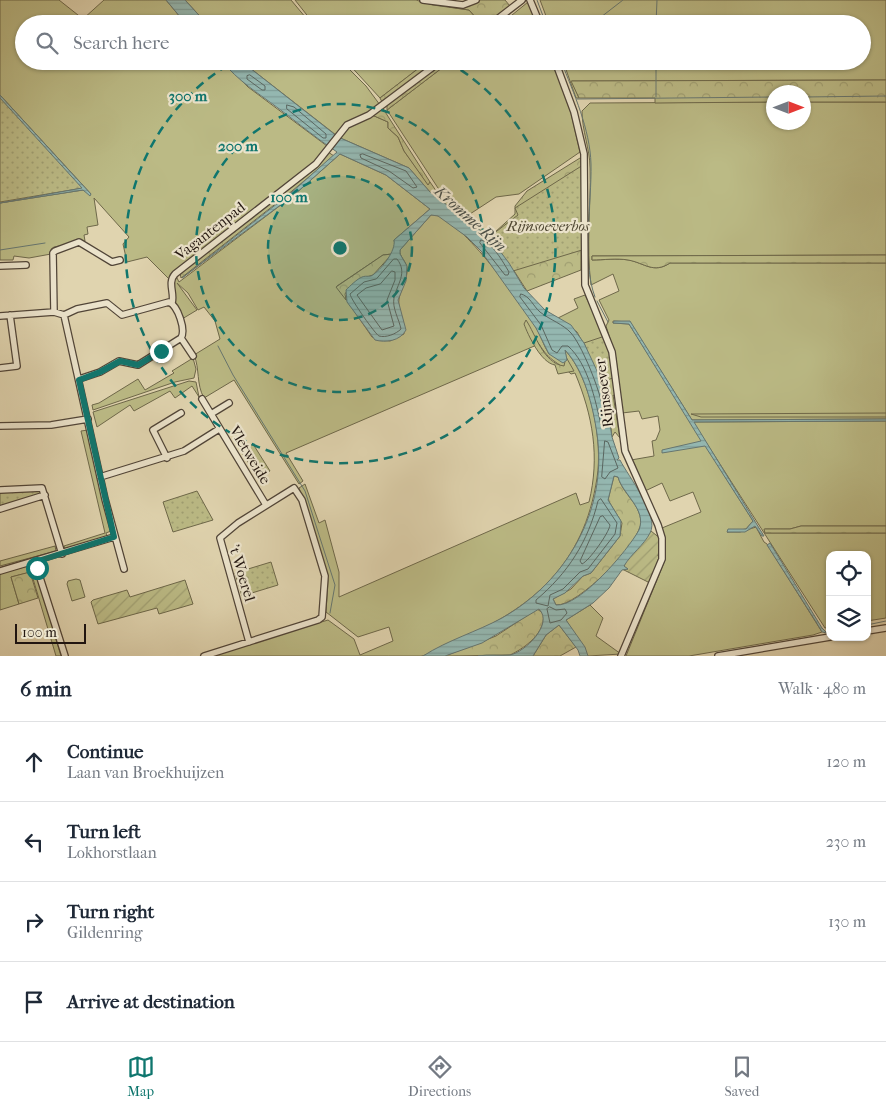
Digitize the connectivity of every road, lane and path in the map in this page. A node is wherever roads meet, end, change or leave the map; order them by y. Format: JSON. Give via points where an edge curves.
{"nodes":[{"id":1,"x":423,"y":0,"type":"edge"},
{"id":2,"x":476,"y":0,"type":"edge"},
{"id":3,"x":522,"y":0,"type":"edge"},
{"id":4,"x":530,"y":0,"type":"edge"},
{"id":5,"x":503,"y":15,"type":"edge"},
{"id":6,"x":536,"y":15,"type":"edge"},
{"id":7,"x":429,"y":70,"type":"edge"},
{"id":8,"x":558,"y":70,"type":"edge"},
{"id":9,"x":120,"y":260,"type":"dead end"},
{"id":10,"x":26,"y":265,"type":"dead end"},
{"id":11,"x":0,"y":266,"type":"edge"},
{"id":12,"x":172,"y":303,"type":"junction"},
{"id":13,"x":54,"y":312,"type":"junction"},
{"id":14,"x":10,"y":315,"type":"junction"},
{"id":15,"x":64,"y":315,"type":"junction"},
{"id":16,"x":0,"y":316,"type":"edge"},
{"id":17,"x":181,"y":338,"type":"junction"},
{"id":18,"x":192,"y":356,"type":"dead end"},
{"id":19,"x":0,"y":368,"type":"edge"},
{"id":20,"x":79,"y":380,"type":"junction"},
{"id":21,"x":202,"y":399,"type":"dead end"},
{"id":22,"x":229,"y":403,"type":"dead end"},
{"id":23,"x":181,"y":414,"type":"dead end"},
{"id":24,"x":211,"y":414,"type":"junction"},
{"id":25,"x":88,"y":420,"type":"junction"},
{"id":26,"x":0,"y":426,"type":"edge"},
{"id":27,"x":220,"y":429,"type":"junction"},
{"id":28,"x":167,"y":458,"type":"junction"},
{"id":29,"x":100,"y":477,"type":"junction"},
{"id":30,"x":0,"y":490,"type":"edge"},
{"id":31,"x":45,"y":495,"type":"junction"},
{"id":32,"x":266,"y":505,"type":"junction"},
{"id":33,"x":0,"y":509,"type":"edge"},
{"id":34,"x":114,"y":537,"type":"junction"},
{"id":35,"x":62,"y":554,"type":"junction"},
{"id":36,"x":35,"y":562,"type":"junction"},
{"id":37,"x":124,"y":569,"type":"dead end"},
{"id":38,"x":0,"y":571,"type":"edge"},
{"id":39,"x":886,"y":628,"type":"edge"},
{"id":40,"x":871,"y":630,"type":"edge"},
{"id":41,"x":826,"y":638,"type":"edge"},
{"id":42,"x":249,"y":642,"type":"junction"},
{"id":43,"x":65,"y":656,"type":"edge"},
{"id":44,"x":204,"y":656,"type":"edge"},
{"id":45,"x":622,"y":656,"type":"edge"},
{"id":46,"x":718,"y":656,"type":"edge"}],
"edges":[{"from":1,"to":2,"type":"street","via":[[463,5]]},
{"from":3,"to":5,"type":"street"},
{"from":4,"to":6,"type":"street"},
{"from":7,"to":12,"type":"street","name":"Vagantenpad","via":[[369,115],[346,126],[316,164],[175,274],[171,282]]},
{"from":8,"to":45,"type":"street","name":"Rijnsoever","via":[[574,112],[584,154],[585,285],[612,352],[625,451],[662,538],[660,564]]},
{"from":9,"to":13,"type":"street","via":[[112,262],[79,242],[53,253]]},
{"from":10,"to":11,"type":"street"},
{"from":12,"to":15,"type":"street","via":[[122,315],[107,303]]},
{"from":12,"to":17,"type":"street","via":[[183,332]]},
{"from":13,"to":14,"type":"street"},
{"from":13,"to":15,"type":"street"},
{"from":14,"to":16,"type":"street"},
{"from":14,"to":19,"type":"street","via":[[17,366]]},
{"from":15,"to":20,"type":"street"},
{"from":17,"to":18,"type":"street"},
{"from":17,"to":20,"type":"street","via":[[138,365],[120,361]]},
{"from":20,"to":25,"type":"street"},
{"from":21,"to":24,"type":"street","name":"Vletweide"},
{"from":22,"to":24,"type":"street"},
{"from":23,"to":28,"type":"street","via":[[153,430]]},
{"from":24,"to":27,"type":"street","name":"Vletweide"},
{"from":25,"to":26,"type":"street"},
{"from":25,"to":29,"type":"street"},
{"from":27,"to":28,"type":"street"},
{"from":27,"to":32,"type":"street","name":"Vletweide"},
{"from":28,"to":29,"type":"street"},
{"from":29,"to":34,"type":"street"},
{"from":30,"to":31,"type":"street","via":[[39,487]]},
{"from":31,"to":33,"type":"street"},
{"from":31,"to":35,"type":"street"},
{"from":32,"to":42,"type":"street","name":"'t Woerel","via":[[223,534],[219,542]]},
{"from":32,"to":42,"type":"street","name":"Vletweide","via":[[294,488],[302,500],[325,576],[322,616]]},
{"from":34,"to":35,"type":"street"},
{"from":34,"to":37,"type":"street"},
{"from":35,"to":36,"type":"street"},
{"from":36,"to":38,"type":"street"},
{"from":36,"to":43,"type":"street"},
{"from":39,"to":40,"type":"street"},
{"from":41,"to":46,"type":"street"},
{"from":42,"to":44,"type":"street"}]}
